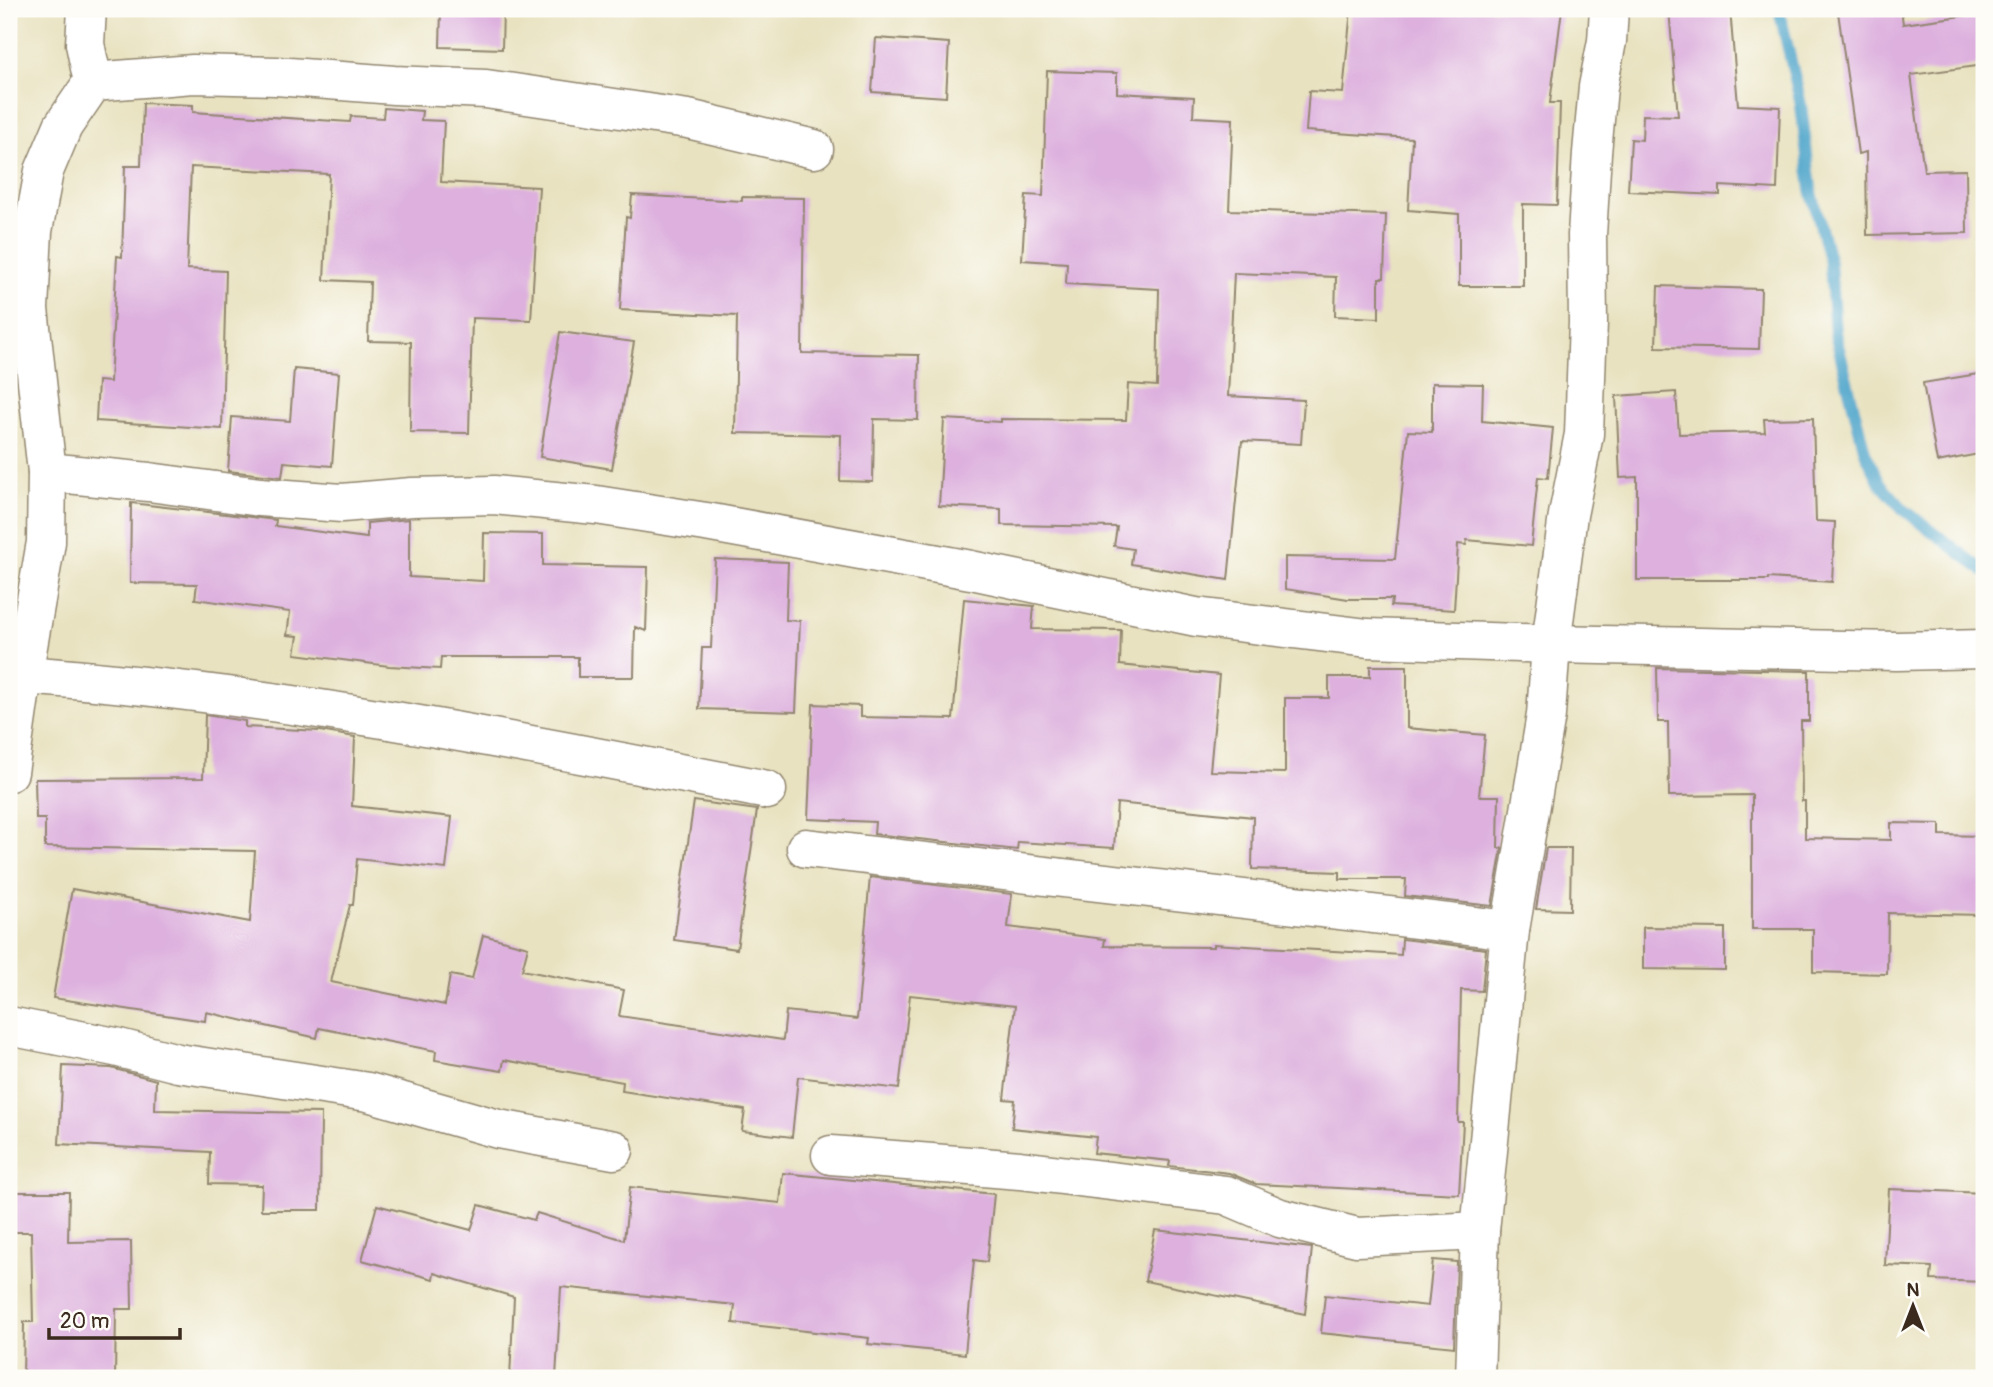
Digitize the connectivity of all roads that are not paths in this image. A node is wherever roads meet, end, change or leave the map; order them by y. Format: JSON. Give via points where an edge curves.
{"nodes":[{"id":1,"x":87,"y":9,"type":"edge"},
{"id":2,"x":1609,"y":9,"type":"edge"},
{"id":3,"x":93,"y":82,"type":"junction"},
{"id":4,"x":814,"y":149,"type":"dead end"},
{"id":5,"x":47,"y":472,"type":"junction"},
{"id":6,"x":1551,"y":644,"type":"junction"},
{"id":7,"x":1984,"y":649,"type":"edge"},
{"id":8,"x":23,"y":675,"type":"junction"},
{"id":9,"x":9,"y":772,"type":"edge"},
{"id":10,"x":767,"y":790,"type":"dead end"},
{"id":11,"x":806,"y":848,"type":"dead end"},
{"id":12,"x":1510,"y":930,"type":"junction"},
{"id":13,"x":9,"y":1026,"type":"edge"},
{"id":14,"x":614,"y":1150,"type":"dead end"},
{"id":15,"x":831,"y":1155,"type":"dead end"},
{"id":16,"x":1480,"y":1231,"type":"junction"},
{"id":17,"x":1475,"y":1378,"type":"edge"}],
"edges":[{"from":1,"to":3,"type":"street","via":[[85,44]]},
{"from":2,"to":6,"type":"street","via":[[1589,208],[1584,434]]},
{"from":3,"to":4,"type":"street","via":[[193,74],[486,89],[688,119]]},
{"from":3,"to":5,"type":"street","via":[[63,126],[44,171],[33,232],[29,309]]},
{"from":5,"to":6,"type":"street","via":[[342,503],[494,495],[596,505],[959,568],[1196,617],[1368,638]]},
{"from":5,"to":8,"type":"street","via":[[46,542]]},
{"from":6,"to":7,"type":"street"},
{"from":6,"to":12,"type":"street","via":[[1546,715]]},
{"from":8,"to":9,"type":"street"},
{"from":8,"to":10,"type":"street","via":[[113,681],[455,730]]},
{"from":11,"to":12,"type":"street"},
{"from":12,"to":16,"type":"street"},
{"from":13,"to":14,"type":"street","via":[[178,1063],[368,1092],[498,1129]]},
{"from":15,"to":16,"type":"street","via":[[1020,1170],[1226,1195],[1280,1218],[1357,1237]]},
{"from":16,"to":17,"type":"street"}]}
